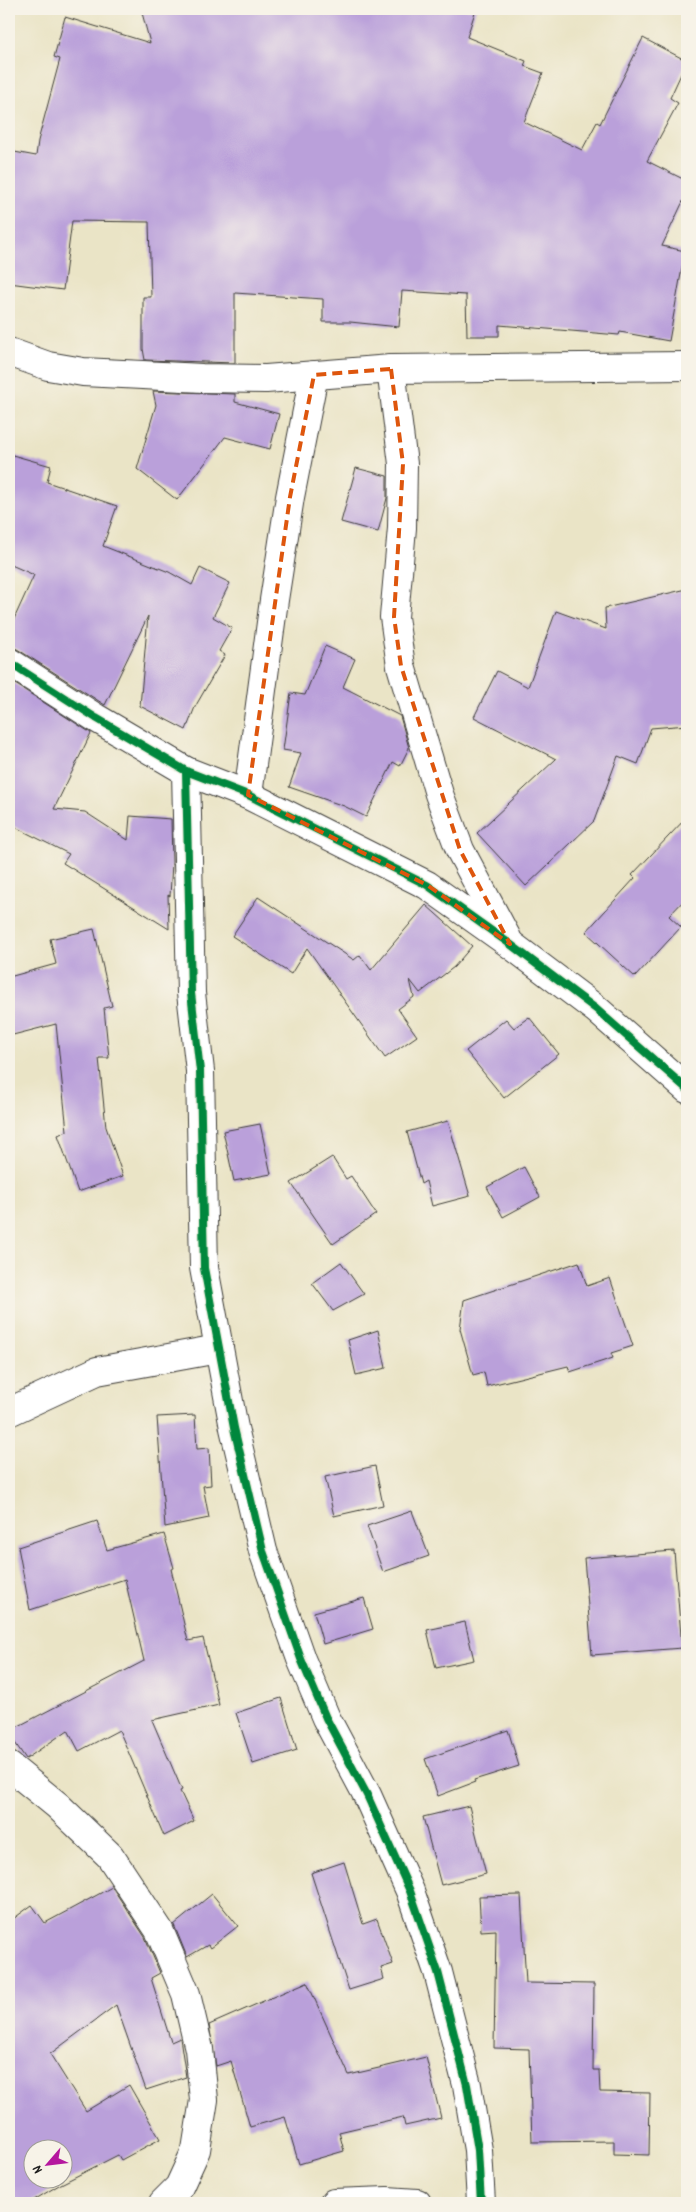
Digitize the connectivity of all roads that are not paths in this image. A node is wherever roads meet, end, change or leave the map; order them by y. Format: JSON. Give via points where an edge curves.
{"nodes":[{"id":1,"x":9,"y":352,"type":"edge"},
{"id":2,"x":687,"y":366,"type":"edge"},
{"id":3,"x":390,"y":369,"type":"junction"},
{"id":4,"x":314,"y":375,"type":"junction"},
{"id":5,"x":9,"y":662,"type":"edge"},
{"id":6,"x":186,"y":771,"type":"junction"},
{"id":7,"x":248,"y":795,"type":"junction"},
{"id":8,"x":510,"y":944,"type":"junction"},
{"id":9,"x":687,"y":1089,"type":"edge"},
{"id":10,"x":218,"y":1349,"type":"junction"},
{"id":11,"x":9,"y":1412,"type":"edge"},
{"id":12,"x":9,"y":1766,"type":"edge"},
{"id":13,"x":163,"y":2203,"type":"edge"},
{"id":14,"x":334,"y":2203,"type":"edge"},
{"id":15,"x":417,"y":2203,"type":"edge"},
{"id":16,"x":481,"y":2203,"type":"edge"}],
"edges":[{"from":1,"to":4,"type":"street","via":[[48,366],[83,372],[266,379]]},
{"from":2,"to":3,"type":"street"},
{"from":3,"to":4,"type":"street"},
{"from":3,"to":8,"type":"street","via":[[403,464],[402,528],[394,617],[401,666],[438,794],[460,850]]},
{"from":4,"to":7,"type":"street","via":[[285,525]]},
{"from":5,"to":6,"type":"street"},
{"from":6,"to":7,"type":"street"},
{"from":6,"to":10,"type":"street","via":[[191,993],[200,1071],[204,1268]]},
{"from":7,"to":8,"type":"street","via":[[427,885]]},
{"from":8,"to":9,"type":"street","via":[[596,1009]]},
{"from":10,"to":11,"type":"street","via":[[98,1371]]},
{"from":10,"to":16,"type":"street","via":[[263,1551],[326,1718],[367,1795],[410,1891],[438,1972],[467,2085],[478,2150]]},
{"from":12,"to":13,"type":"street","via":[[58,1806],[110,1856],[159,1930],[186,1994],[199,2049],[204,2100],[196,2150],[180,2188]]},
{"from":14,"to":15,"type":"street"}]}
